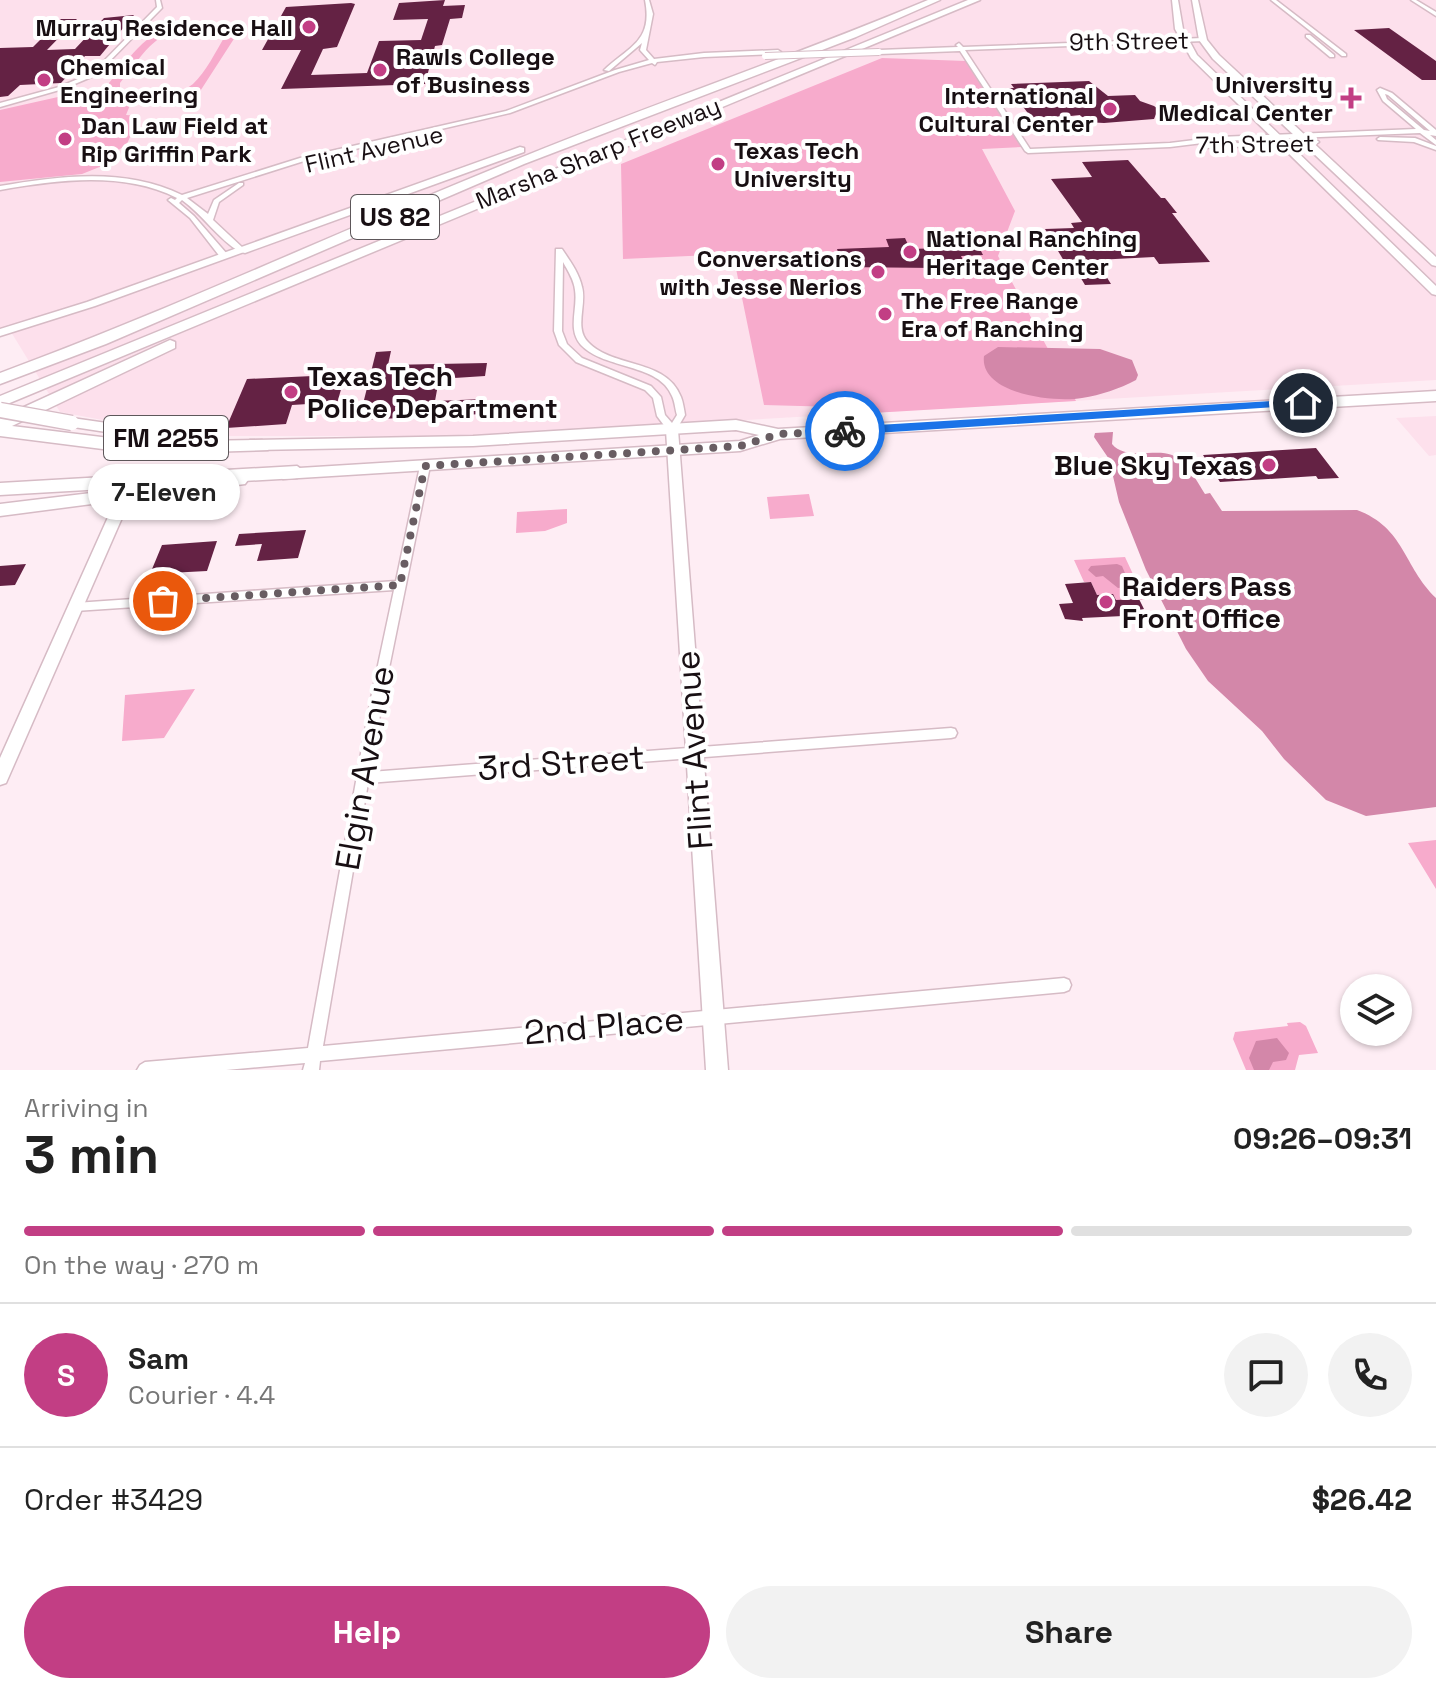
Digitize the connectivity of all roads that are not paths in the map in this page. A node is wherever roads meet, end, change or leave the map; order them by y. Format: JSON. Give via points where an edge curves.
{"nodes":[{"id":1,"x":158,"y":0,"type":"edge"},
{"id":2,"x":647,"y":0,"type":"edge"},
{"id":3,"x":936,"y":0,"type":"edge"},
{"id":4,"x":976,"y":0,"type":"edge"},
{"id":5,"x":1175,"y":0,"type":"edge"},
{"id":6,"x":1195,"y":0,"type":"edge"},
{"id":7,"x":1262,"y":0,"type":"edge"},
{"id":8,"x":1273,"y":0,"type":"edge"},
{"id":9,"x":1413,"y":0,"type":"edge"},
{"id":10,"x":1436,"y":14,"type":"edge"},
{"id":11,"x":644,"y":39,"type":"junction"},
{"id":12,"x":1183,"y":39,"type":"junction"},
{"id":13,"x":1203,"y":40,"type":"junction"},
{"id":14,"x":960,"y":47,"type":"junction"},
{"id":15,"x":1344,"y":55,"type":"dead end"},
{"id":16,"x":1332,"y":56,"type":"dead end"},
{"id":17,"x":791,"y":59,"type":"junction"},
{"id":18,"x":655,"y":63,"type":"junction"},
{"id":19,"x":588,"y":82,"type":"junction"},
{"id":20,"x":0,"y":105,"type":"edge"},
{"id":21,"x":1432,"y":134,"type":"edge"},
{"id":22,"x":1303,"y":139,"type":"junction"},
{"id":23,"x":1380,"y":139,"type":"junction"},
{"id":24,"x":1279,"y":140,"type":"junction"},
{"id":25,"x":1436,"y":145,"type":"edge"},
{"id":26,"x":241,"y":184,"type":"junction"},
{"id":27,"x":0,"y":190,"type":"edge"},
{"id":28,"x":182,"y":200,"type":"junction"},
{"id":29,"x":209,"y":221,"type":"junction"},
{"id":30,"x":385,"y":241,"type":"junction"},
{"id":31,"x":240,"y":250,"type":"junction"},
{"id":32,"x":224,"y":256,"type":"junction"},
{"id":33,"x":1436,"y":263,"type":"edge"},
{"id":34,"x":1436,"y":292,"type":"edge"},
{"id":35,"x":0,"y":333,"type":"edge"},
{"id":36,"x":0,"y":379,"type":"edge"},
{"id":37,"x":1436,"y":396,"type":"edge"},
{"id":38,"x":0,"y":402,"type":"edge"},
{"id":39,"x":3,"y":422,"type":"edge"},
{"id":40,"x":672,"y":430,"type":"junction"},
{"id":41,"x":779,"y":434,"type":"junction"},
{"id":42,"x":262,"y":446,"type":"junction"},
{"id":43,"x":673,"y":451,"type":"junction"},
{"id":44,"x":425,"y":466,"type":"junction"},
{"id":45,"x":297,"y":472,"type":"junction"},
{"id":46,"x":0,"y":489,"type":"edge"},
{"id":47,"x":125,"y":495,"type":"junction"},
{"id":48,"x":0,"y":510,"type":"edge"},
{"id":49,"x":400,"y":585,"type":"junction"},
{"id":50,"x":75,"y":607,"type":"junction"},
{"id":51,"x":951,"y":733,"type":"dead end"},
{"id":52,"x":695,"y":753,"type":"junction"},
{"id":53,"x":0,"y":777,"type":"edge"},
{"id":54,"x":363,"y":778,"type":"junction"},
{"id":55,"x":1064,"y":985,"type":"dead end"},
{"id":56,"x":713,"y":1016,"type":"junction"},
{"id":57,"x":312,"y":1062,"type":"edge"},
{"id":58,"x":145,"y":1070,"type":"edge"},
{"id":59,"x":717,"y":1070,"type":"edge"}],
"edges":[{"from":1,"to":20,"type":"street","via":[[160,7],[94,74]]},
{"from":2,"to":11,"type":"street","via":[[650,14]]},
{"from":3,"to":17,"type":"highway","name":"Marsha Sharp Freeway","number":"US 82"},
{"from":4,"to":30,"type":"highway","name":"Marsha Sharp Freeway","number":"US 82"},
{"from":5,"to":12,"type":"street"},
{"from":6,"to":13,"type":"street"},
{"from":7,"to":16,"type":"street"},
{"from":8,"to":15,"type":"street"},
{"from":9,"to":10,"type":"street"},
{"from":11,"to":18,"type":"street","via":[[643,50]]},
{"from":11,"to":19,"type":"street","name":"Flint Avenue"},
{"from":12,"to":13,"type":"street","name":"9th Street"},
{"from":12,"to":14,"type":"street","name":"9th Street"},
{"from":12,"to":24,"type":"street","via":[[1202,65]]},
{"from":13,"to":22,"type":"street"},
{"from":14,"to":18,"type":"street","name":"9th Street","bridge":true},
{"from":14,"to":18,"type":"street","name":"9th Street","bridge":true,"via":[[694,55]]},
{"from":14,"to":24,"type":"street","name":"7th Street","via":[[1028,151]]},
{"from":17,"to":31,"type":"highway"},
{"from":17,"to":36,"type":"highway","name":"Marsha Sharp Freeway","number":"US 82","via":[[520,162]]},
{"from":18,"to":19,"type":"street","name":"Flint Avenue"},
{"from":18,"to":26,"type":"street","name":"Flint Avenue","via":[[512,117]]},
{"from":19,"to":28,"type":"street","name":"Flint Avenue","via":[[508,112],[302,159]]},
{"from":21,"to":21,"type":"street","via":[[1390,94],[1380,90],[1380,95]]},
{"from":21,"to":22,"type":"street","name":"7th Street"},
{"from":21,"to":23,"type":"street","name":"7th Street"},
{"from":21,"to":25,"type":"street"},
{"from":22,"to":23,"type":"street","name":"7th Street"},
{"from":22,"to":24,"type":"street","name":"7th Street"},
{"from":22,"to":33,"type":"street"},
{"from":23,"to":25,"type":"street"},
{"from":24,"to":34,"type":"street"},
{"from":26,"to":28,"type":"street","name":"Flint Avenue"},
{"from":26,"to":29,"type":"street","via":[[216,201]]},
{"from":27,"to":28,"type":"street","via":[[99,183]]},
{"from":28,"to":29,"type":"street"},
{"from":28,"to":32,"type":"street"},
{"from":29,"to":31,"type":"street"},
{"from":30,"to":38,"type":"highway","name":"Marsha Sharp Freeway","number":"US 82"},
{"from":30,"to":39,"type":"highway"},
{"from":31,"to":32,"type":"street"},
{"from":32,"to":35,"type":"street"},
{"from":37,"to":41,"type":"main road","number":"FM 2255"},
{"from":39,"to":42,"type":"main road","number":"FM 2255","bridge":true,"via":[[72,423]]},
{"from":39,"to":42,"type":"highway","via":[[42,436],[142,448]]},
{"from":40,"to":40,"type":"street","name":"Flint Avenue","via":[[681,415],[667,381],[599,353],[581,339],[579,289],[559,251],[558,331],[563,345],[579,360],[648,388]]},
{"from":40,"to":41,"type":"main road","number":"FM 2255","via":[[736,425]]},
{"from":40,"to":42,"type":"main road","number":"FM 2255"},
{"from":40,"to":43,"type":"street","name":"Flint Avenue"},
{"from":41,"to":43,"type":"main road","number":"FM 2255","via":[[740,446]]},
{"from":43,"to":44,"type":"main road","number":"FM 2255"},
{"from":43,"to":52,"type":"street","name":"Flint Avenue"},
{"from":44,"to":45,"type":"main road","number":"FM 2255"},
{"from":44,"to":49,"type":"street","name":"Elgin Avenue"},
{"from":45,"to":46,"type":"highway"},
{"from":45,"to":47,"type":"main road","number":"FM 2255"},
{"from":47,"to":48,"type":"main road","number":"FM 2255"},
{"from":47,"to":50,"type":"street"},
{"from":49,"to":50,"type":"street"},
{"from":49,"to":54,"type":"street","name":"Elgin Avenue"},
{"from":50,"to":53,"type":"street"},
{"from":51,"to":52,"type":"street","name":"3rd Street"},
{"from":52,"to":54,"type":"street","name":"3rd Street"},
{"from":52,"to":56,"type":"street","name":"Flint Avenue"},
{"from":54,"to":57,"type":"street","name":"Elgin Avenue"},
{"from":55,"to":56,"type":"street","name":"2nd Place"},
{"from":56,"to":57,"type":"street","name":"2nd Place"},
{"from":56,"to":59,"type":"street","name":"Flint Avenue"},
{"from":57,"to":58,"type":"street","name":"2nd Place"}]}
